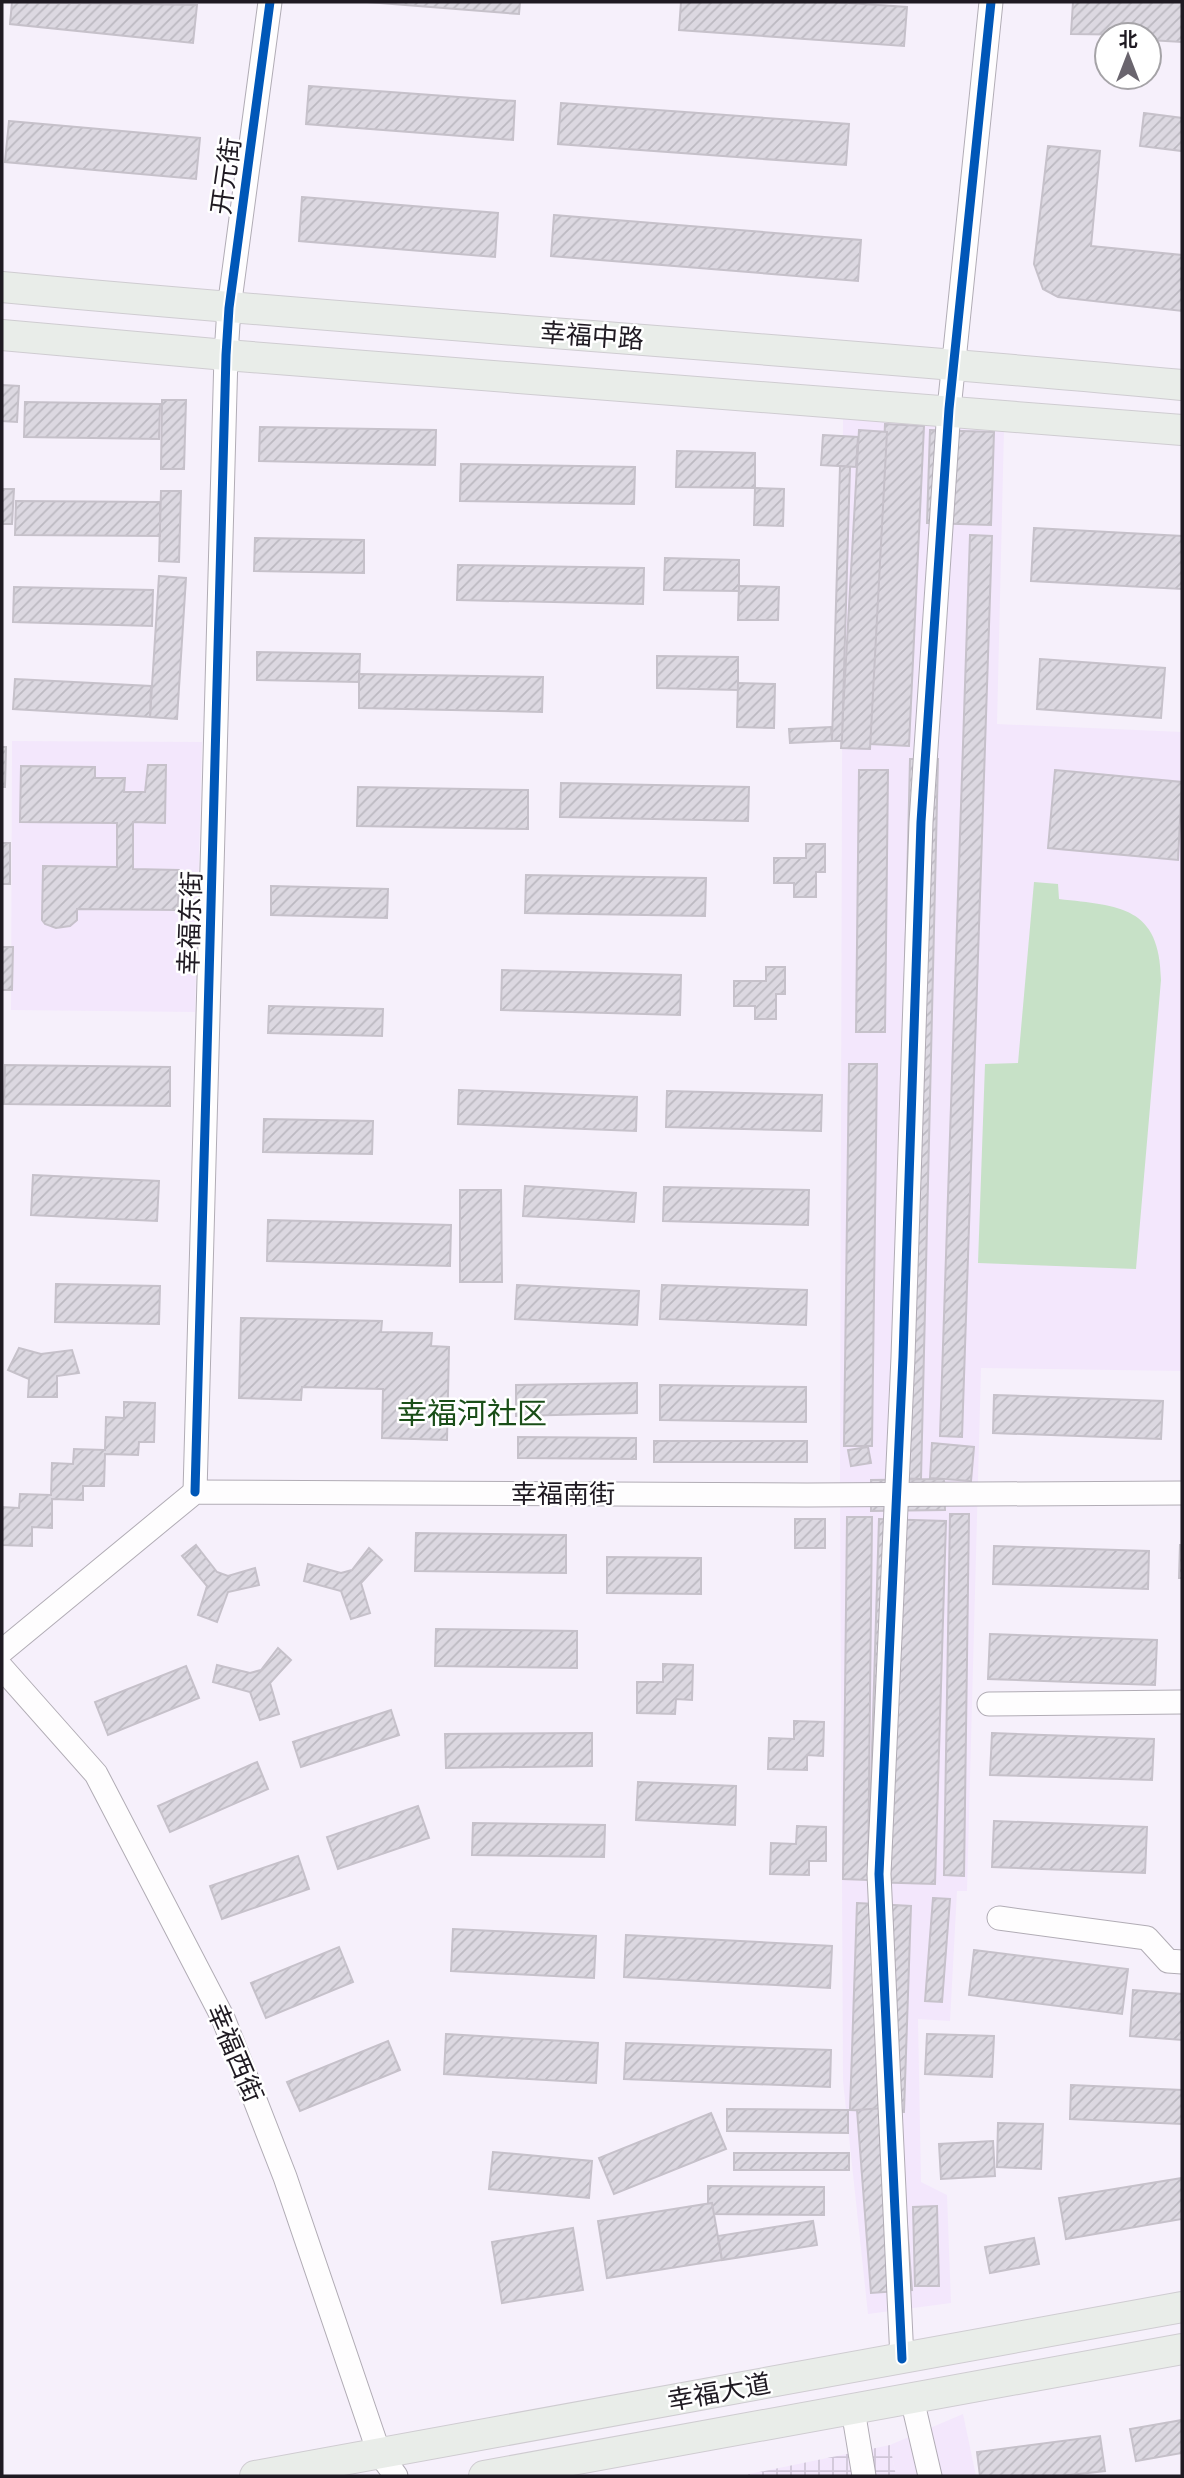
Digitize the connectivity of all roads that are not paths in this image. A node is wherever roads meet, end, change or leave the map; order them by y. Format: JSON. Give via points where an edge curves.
{"nodes":[{"id":1,"x":270,"y":2,"type":"edge"},
{"id":2,"x":991,"y":2,"type":"edge"},
{"id":3,"x":2,"y":287,"type":"edge"},
{"id":4,"x":229,"y":308,"type":"junction"},
{"id":5,"x":2,"y":335,"type":"edge"},
{"id":6,"x":226,"y":355,"type":"junction"},
{"id":7,"x":954,"y":363,"type":"junction"},
{"id":8,"x":1182,"y":385,"type":"edge"},
{"id":9,"x":949,"y":409,"type":"junction"},
{"id":10,"x":1182,"y":430,"type":"edge"},
{"id":11,"x":195,"y":1492,"type":"junction"},
{"id":12,"x":1182,"y":1493,"type":"edge"},
{"id":13,"x":2,"y":1651,"type":"edge"},
{"id":14,"x":2,"y":1668,"type":"edge"},
{"id":15,"x":1182,"y":1702,"type":"edge"},
{"id":16,"x":989,"y":1704,"type":"dead end"},
{"id":17,"x":999,"y":1918,"type":"dead end"},
{"id":18,"x":1182,"y":1962,"type":"edge"},
{"id":19,"x":1182,"y":2307,"type":"edge"},
{"id":20,"x":1182,"y":2349,"type":"edge"},
{"id":21,"x":902,"y":2359,"type":"junction"},
{"id":22,"x":912,"y":2399,"type":"junction"},
{"id":23,"x":853,"y":2410,"type":"junction"},
{"id":24,"x":379,"y":2453,"type":"junction"},
{"id":25,"x":255,"y":2476,"type":"edge"},
{"id":26,"x":396,"y":2476,"type":"edge"},
{"id":27,"x":484,"y":2476,"type":"edge"},
{"id":28,"x":864,"y":2476,"type":"edge"},
{"id":29,"x":930,"y":2476,"type":"edge"}],
"edges":[{"from":1,"to":4,"type":"street","name":"开元街"},
{"from":2,"to":7,"type":"street"},
{"from":3,"to":4,"type":"main road","name":"幸福中路"},
{"from":4,"to":6,"type":"street","name":"开元街"},
{"from":4,"to":7,"type":"main road","name":"幸福中路"},
{"from":5,"to":6,"type":"main road","name":"幸福中路"},
{"from":6,"to":9,"type":"main road","name":"幸福中路"},
{"from":6,"to":11,"type":"street","name":"幸福东街"},
{"from":7,"to":8,"type":"main road","name":"幸福中路"},
{"from":7,"to":9,"type":"street"},
{"from":9,"to":10,"type":"main road","name":"幸福中路"},
{"from":9,"to":21,"type":"street","via":[[921,822],[880,1874]]},
{"from":11,"to":12,"type":"street","name":"幸福南街"},
{"from":11,"to":13,"type":"street"},
{"from":14,"to":24,"type":"street","name":"幸福西街","via":[[96,1774],[223,2018],[285,2177]]},
{"from":15,"to":16,"type":"street"},
{"from":17,"to":18,"type":"street","via":[[1147,1938],[1168,1962]]},
{"from":19,"to":21,"type":"main road","name":"幸福大道"},
{"from":20,"to":22,"type":"main road","name":"幸福大道"},
{"from":21,"to":24,"type":"main road","name":"幸福大道"},
{"from":22,"to":23,"type":"main road","name":"幸福大道"},
{"from":22,"to":29,"type":"street"},
{"from":23,"to":27,"type":"main road","name":"幸福大道"},
{"from":23,"to":28,"type":"street"},
{"from":24,"to":25,"type":"main road","name":"幸福大道"},
{"from":24,"to":26,"type":"street","name":"幸福西街"}]}
